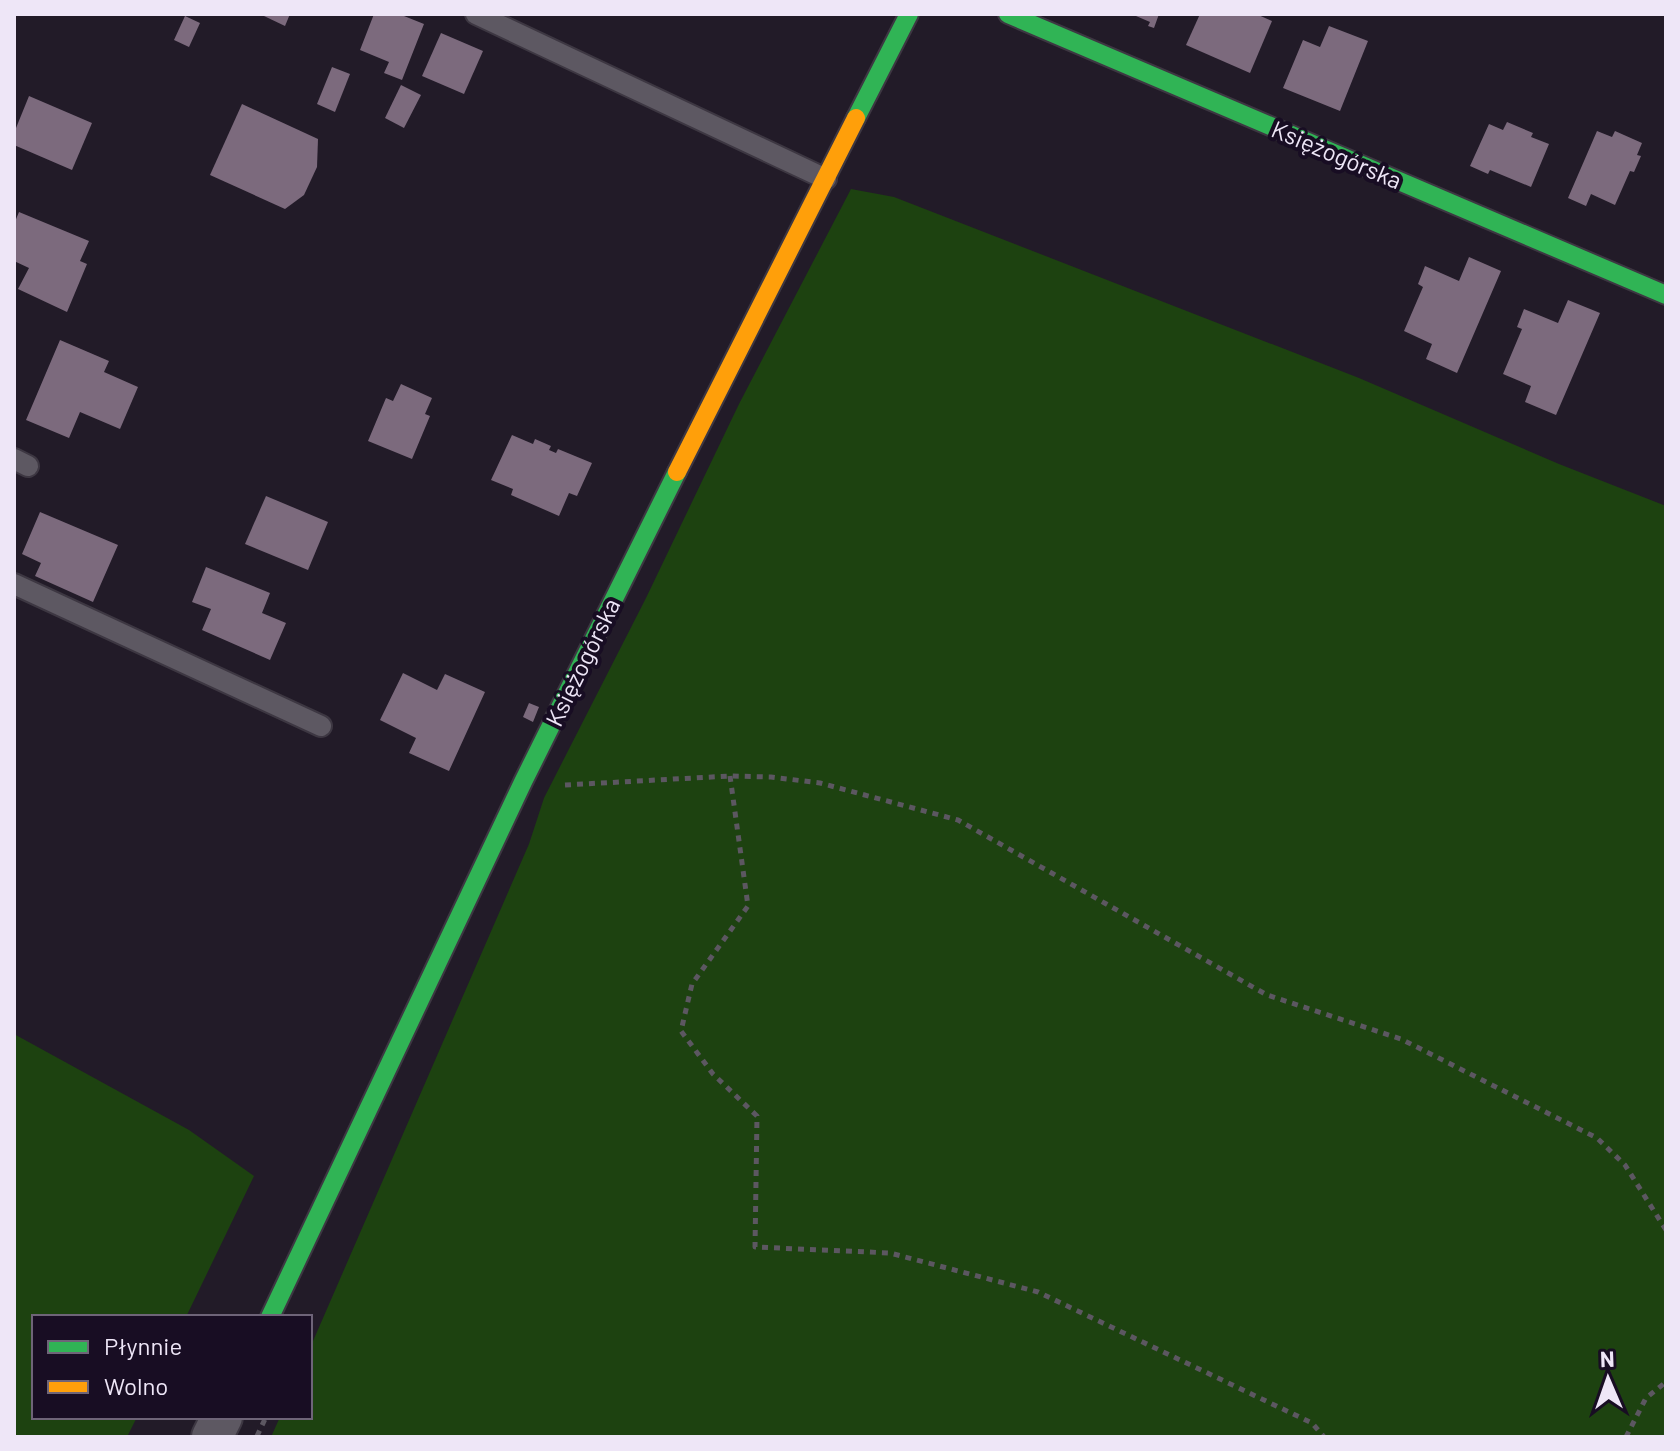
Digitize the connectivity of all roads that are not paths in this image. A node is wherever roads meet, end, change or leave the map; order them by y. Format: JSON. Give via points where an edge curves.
{"nodes":[{"id":1,"x":476,"y":14,"type":"edge"},
{"id":2,"x":909,"y":14,"type":"edge"},
{"id":3,"x":1008,"y":14,"type":"edge"},
{"id":4,"x":826,"y":179,"type":"junction"},
{"id":5,"x":1666,"y":295,"type":"edge"},
{"id":6,"x":14,"y":584,"type":"edge"},
{"id":7,"x":321,"y":726,"type":"dead end"},
{"id":8,"x":271,"y":1315,"type":"edge"},
{"id":9,"x":221,"y":1419,"type":"edge"},
{"id":10,"x":212,"y":1437,"type":"edge"}],
"edges":[{"from":1,"to":4,"type":"lane"},
{"from":2,"to":4,"type":"street","name":"Księżogórska"},
{"from":3,"to":5,"type":"street","name":"Księżogórska"},
{"from":4,"to":8,"type":"street","name":"Księżogórska","via":[[523,782]]},
{"from":6,"to":7,"type":"lane"},
{"from":9,"to":10,"type":"street"}]}
